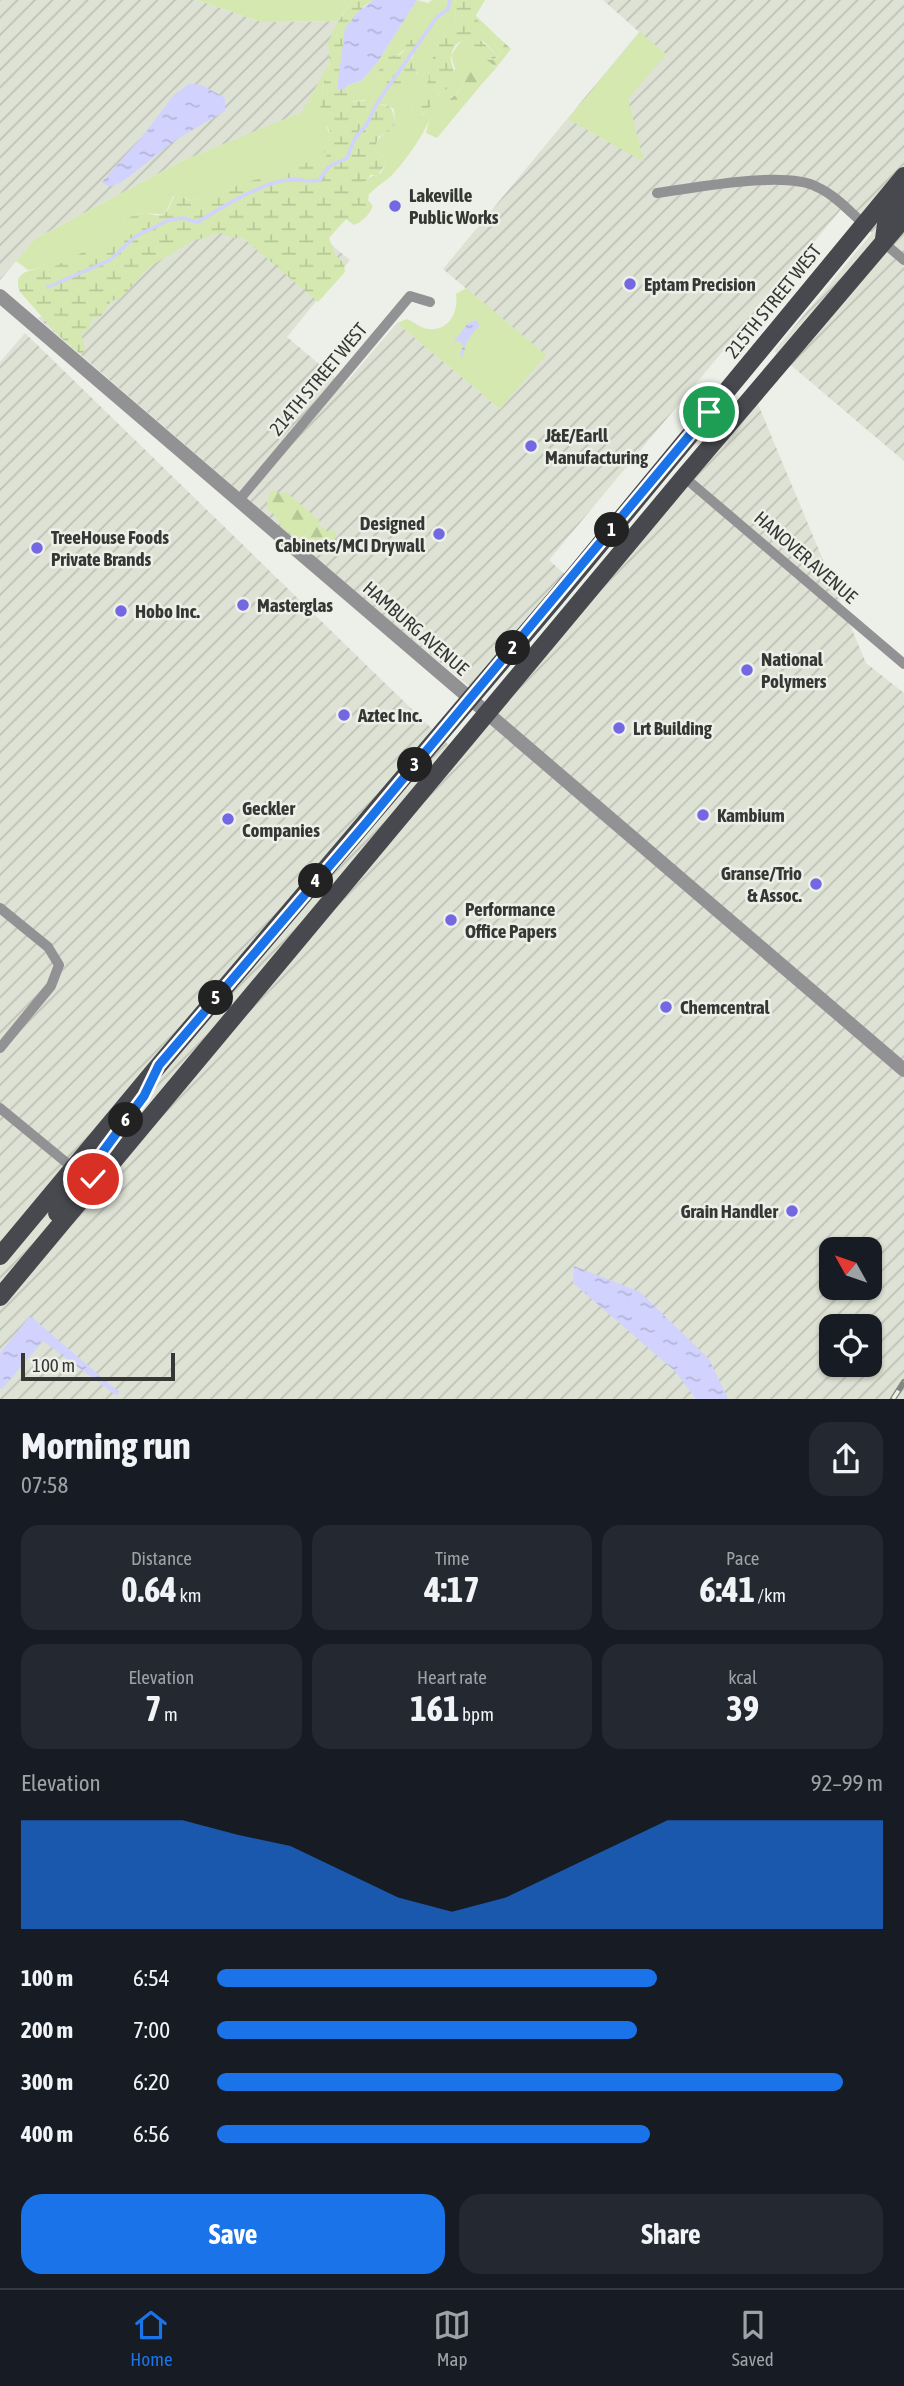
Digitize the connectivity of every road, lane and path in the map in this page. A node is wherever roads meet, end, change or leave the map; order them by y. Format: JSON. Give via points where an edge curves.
{"nodes":[{"id":1,"x":904,"y":176,"type":"edge"},
{"id":2,"x":657,"y":193,"type":"dead end"},
{"id":3,"x":904,"y":194,"type":"edge"},
{"id":4,"x":904,"y":218,"type":"edge"},
{"id":5,"x":864,"y":224,"type":"junction"},
{"id":6,"x":883,"y":243,"type":"junction"},
{"id":7,"x":904,"y":260,"type":"edge"},
{"id":8,"x":0,"y":296,"type":"edge"},
{"id":9,"x":430,"y":302,"type":"dead end"},
{"id":10,"x":775,"y":371,"type":"junction"},
{"id":11,"x":684,"y":477,"type":"junction"},
{"id":12,"x":239,"y":500,"type":"junction"},
{"id":13,"x":904,"y":664,"type":"edge"},
{"id":14,"x":470,"y":699,"type":"junction"},
{"id":15,"x":486,"y":713,"type":"junction"},
{"id":16,"x":0,"y":908,"type":"edge"},
{"id":17,"x":0,"y":1048,"type":"edge"},
{"id":18,"x":159,"y":1065,"type":"junction"},
{"id":19,"x":904,"y":1070,"type":"edge"},
{"id":20,"x":0,"y":1108,"type":"edge"},
{"id":21,"x":73,"y":1168,"type":"junction"},
{"id":22,"x":93,"y":1186,"type":"junction"},
{"id":23,"x":0,"y":1256,"type":"edge"},
{"id":24,"x":2,"y":1296,"type":"edge"}],
"edges":[{"from":1,"to":5,"type":"main road","name":"215TH STREET WEST"},
{"from":2,"to":5,"type":"street","via":[[799,181],[828,193]]},
{"from":3,"to":6,"type":"main road","via":[[886,224]]},
{"from":4,"to":6,"type":"main road"},
{"from":5,"to":10,"type":"main road","via":[[861,251]]},
{"from":5,"to":14,"type":"main road","name":"215TH STREET WEST"},
{"from":6,"to":7,"type":"street"},
{"from":6,"to":10,"type":"main road"},
{"from":8,"to":12,"type":"street","name":"HAMBURG AVENUE"},
{"from":9,"to":12,"type":"street","name":"214TH STREET WEST","via":[[410,296]]},
{"from":10,"to":11,"type":"main road"},
{"from":11,"to":13,"type":"street","name":"HANOVER AVENUE"},
{"from":11,"to":15,"type":"main road"},
{"from":12,"to":14,"type":"street","name":"HAMBURG AVENUE"},
{"from":14,"to":15,"type":"street","name":"HAMBURG AVENUE"},
{"from":14,"to":18,"type":"main road","name":"215TH STREET WEST"},
{"from":15,"to":19,"type":"street","name":"HAMBURG AVENUE"},
{"from":15,"to":22,"type":"main road"},
{"from":16,"to":17,"type":"street","via":[[48,947],[59,965],[51,986]]},
{"from":18,"to":21,"type":"main road","name":"215TH STREET WEST"},
{"from":18,"to":22,"type":"main road","via":[[144,1096],[96,1161]]},
{"from":20,"to":21,"type":"street"},
{"from":21,"to":23,"type":"main road","name":"215TH STREET WEST"},
{"from":21,"to":24,"type":"main road","via":[[74,1188],[17,1265]]},
{"from":22,"to":24,"type":"main road"}]}
